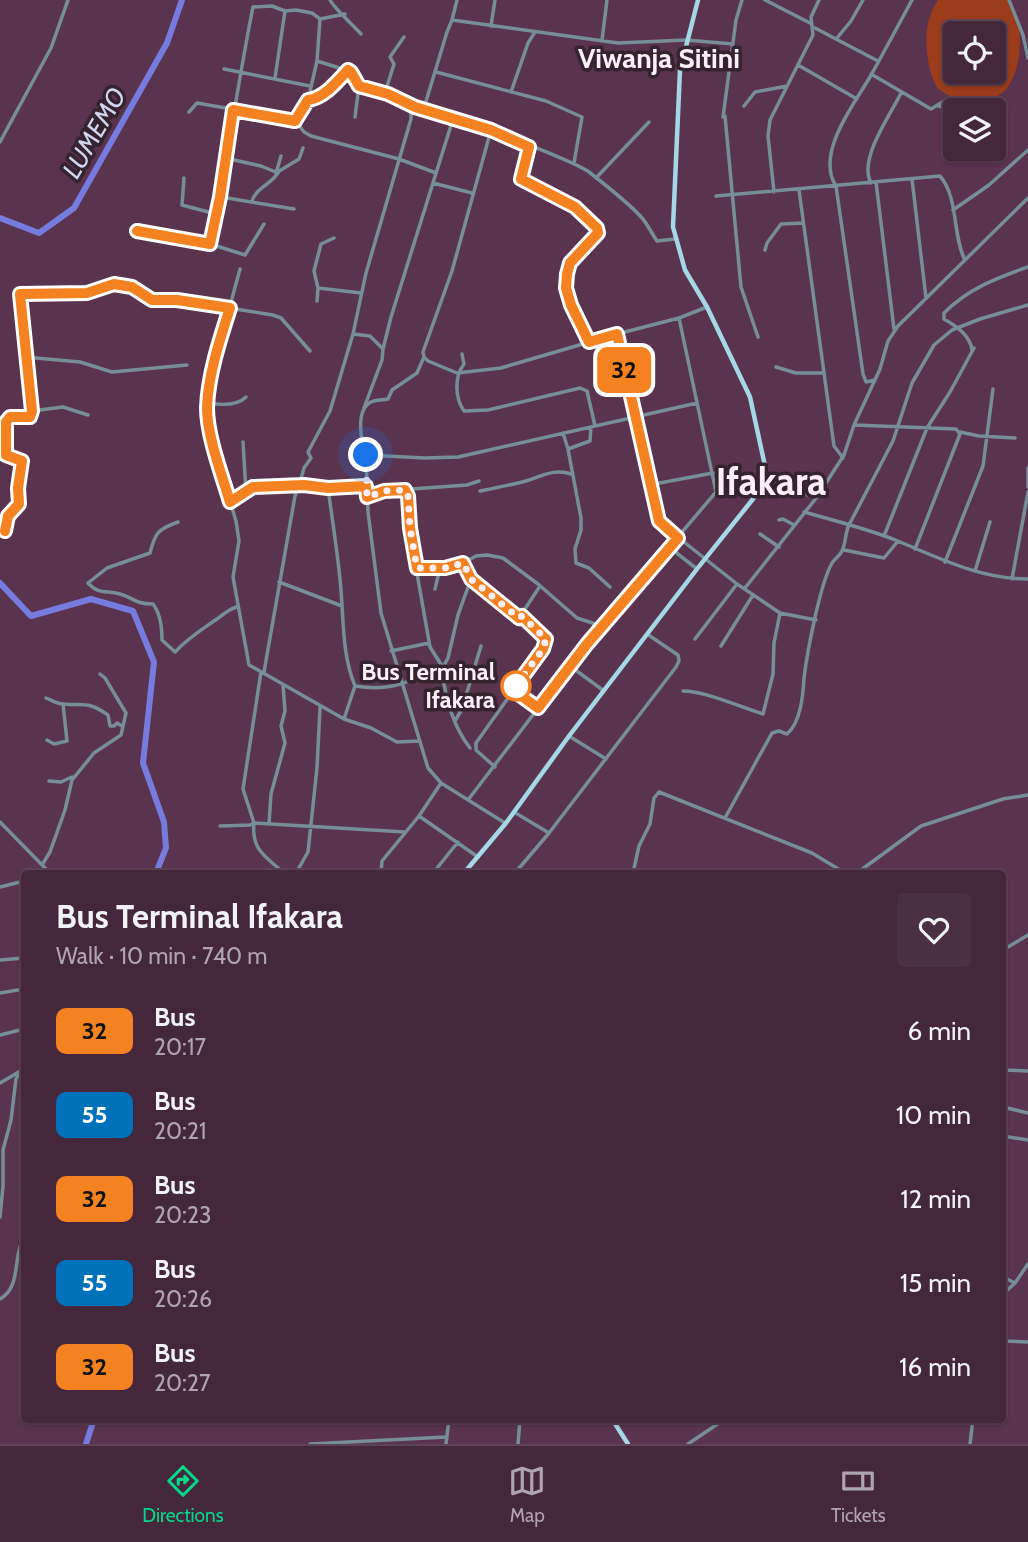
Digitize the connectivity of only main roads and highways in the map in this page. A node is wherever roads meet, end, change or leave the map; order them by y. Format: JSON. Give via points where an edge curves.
{"nodes":[{"id":1,"x":698,"y":0,"type":"edge"},
{"id":2,"x":467,"y":870,"type":"edge"},
{"id":3,"x":615,"y":1423,"type":"edge"},
{"id":4,"x":628,"y":1444,"type":"edge"}],
"edges":[{"from":1,"to":2,"type":"main road","via":[[680,71],[672,208],[675,239],[685,270],[750,397],[765,466],[763,484]]},
{"from":3,"to":4,"type":"main road"}]}
